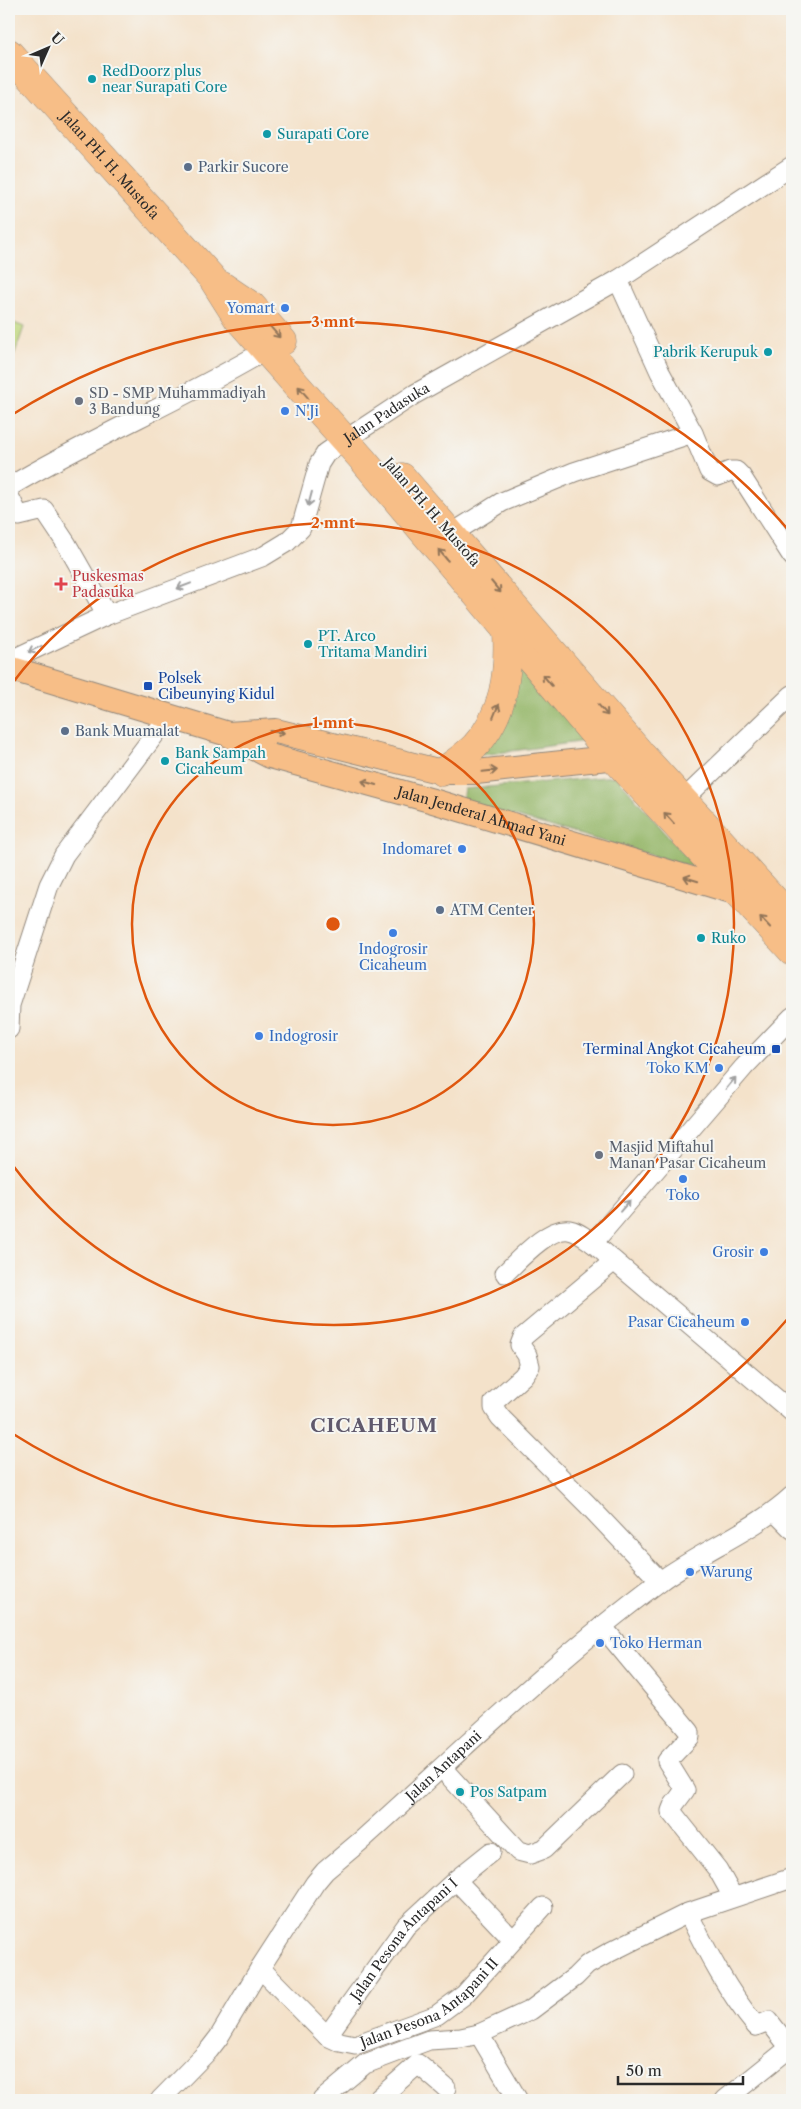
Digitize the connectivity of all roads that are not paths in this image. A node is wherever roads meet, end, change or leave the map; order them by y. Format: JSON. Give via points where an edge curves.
{"nodes":[{"id":1,"x":9,"y":53,"type":"edge"},
{"id":2,"x":792,"y":166,"type":"edge"},
{"id":3,"x":212,"y":278,"type":"junction"},
{"id":4,"x":618,"y":280,"type":"junction"},
{"id":5,"x":266,"y":350,"type":"junction"},
{"id":6,"x":693,"y":433,"type":"junction"},
{"id":7,"x":353,"y":434,"type":"junction"},
{"id":8,"x":9,"y":487,"type":"edge"},
{"id":9,"x":9,"y":496,"type":"edge"},
{"id":10,"x":451,"y":534,"type":"junction"},
{"id":11,"x":792,"y":556,"type":"edge"},
{"id":12,"x":107,"y":615,"type":"junction"},
{"id":13,"x":508,"y":633,"type":"junction"},
{"id":14,"x":10,"y":670,"type":"edge"},
{"id":15,"x":792,"y":695,"type":"edge"},
{"id":16,"x":168,"y":717,"type":"junction"},
{"id":17,"x":228,"y":734,"type":"junction"},
{"id":18,"x":642,"y":755,"type":"junction"},
{"id":19,"x":613,"y":757,"type":"junction"},
{"id":20,"x":442,"y":772,"type":"junction"},
{"id":21,"x":683,"y":800,"type":"junction"},
{"id":22,"x":433,"y":801,"type":"junction"},
{"id":23,"x":738,"y":893,"type":"junction"},
{"id":24,"x":792,"y":918,"type":"edge"},
{"id":25,"x":792,"y":951,"type":"edge"},
{"id":26,"x":792,"y":1017,"type":"edge"},
{"id":27,"x":9,"y":1029,"type":"edge"},
{"id":28,"x":593,"y":1243,"type":"junction"},
{"id":29,"x":614,"y":1261,"type":"junction"},
{"id":30,"x":505,"y":1273,"type":"dead end"},
{"id":31,"x":792,"y":1412,"type":"edge"},
{"id":32,"x":792,"y":1496,"type":"edge"},
{"id":33,"x":775,"y":1512,"type":"junction"},
{"id":34,"x":792,"y":1529,"type":"edge"},
{"id":35,"x":660,"y":1581,"type":"junction"},
{"id":36,"x":602,"y":1626,"type":"junction"},
{"id":37,"x":442,"y":1768,"type":"junction"},
{"id":38,"x":622,"y":1774,"type":"dead end"},
{"id":39,"x":491,"y":1852,"type":"dead end"},
{"id":40,"x":792,"y":1878,"type":"edge"},
{"id":41,"x":456,"y":1880,"type":"junction"},
{"id":42,"x":733,"y":1897,"type":"junction"},
{"id":43,"x":543,"y":1907,"type":"dead end"},
{"id":44,"x":688,"y":1913,"type":"junction"},
{"id":45,"x":513,"y":1940,"type":"junction"},
{"id":46,"x":260,"y":1968,"type":"junction"},
{"id":47,"x":479,"y":2034,"type":"junction"},
{"id":48,"x":326,"y":2036,"type":"junction"},
{"id":49,"x":791,"y":2047,"type":"edge"},
{"id":50,"x":446,"y":2088,"type":"dead end"},
{"id":51,"x":160,"y":2100,"type":"edge"},
{"id":52,"x":322,"y":2100,"type":"edge"},
{"id":53,"x":377,"y":2100,"type":"edge"},
{"id":54,"x":518,"y":2100,"type":"edge"},
{"id":55,"x":725,"y":2100,"type":"edge"}],
"edges":[{"from":1,"to":3,"type":"highway","name":"Jalan PH. H. Mustofa"},
{"from":2,"to":4,"type":"street","name":"Jalan Padasuka"},
{"from":3,"to":5,"type":"highway","name":"Jalan PH. H. Mustofa","via":[[238,319]]},
{"from":3,"to":7,"type":"highway","name":"Jalan PH. H. Mustofa","one_way":true,"via":[[252,306]]},
{"from":4,"to":6,"type":"street","via":[[660,372]]},
{"from":4,"to":7,"type":"street","name":"Jalan Padasuka","via":[[415,394]]},
{"from":7,"to":5,"type":"highway","name":"Jalan PH. H. Mustofa","one_way":true},
{"from":5,"to":8,"type":"street"},
{"from":6,"to":10,"type":"street","via":[[574,472],[502,502]]},
{"from":6,"to":11,"type":"street","via":[[712,474],[718,476],[736,470],[742,476]]},
{"from":7,"to":10,"type":"highway","name":"Jalan PH. H. Mustofa"},
{"from":7,"to":12,"type":"street","name":"Jalan Padasuka","one_way":true,"via":[[326,453],[319,464],[301,528],[287,542],[264,556]]},
{"from":13,"to":7,"type":"highway","name":"Jalan PH. H. Mustofa","one_way":true},
{"from":9,"to":12,"type":"street","via":[[19,516],[44,510]]},
{"from":10,"to":18,"type":"highway","name":"Jalan PH. H. Mustofa","one_way":true},
{"from":12,"to":14,"type":"street","name":"Jalan Padasuka","one_way":true},
{"from":19,"to":13,"type":"highway","name":"Jalan PH. H. Mustofa","one_way":true},
{"from":20,"to":13,"type":"highway","one_way":true,"via":[[476,745],[496,714],[507,673]]},
{"from":14,"to":16,"type":"main road","name":"Jalan Jenderal Ahmad Yani"},
{"from":15,"to":21,"type":"street"},
{"from":16,"to":17,"type":"main road","name":"Jalan Jenderal Ahmad Yani"},
{"from":16,"to":27,"type":"street","via":[[64,855],[49,885],[10,1005]]},
{"from":17,"to":20,"type":"main road","name":"Jalan Jenderal Ahmad Yani","one_way":true,"via":[[276,731]]},
{"from":22,"to":17,"type":"main road","name":"Jalan Jenderal Ahmad Yani","one_way":true,"via":[[270,756]]},
{"from":18,"to":19,"type":"main road","name":"Jalan Jenderal Ahmad Yani"},
{"from":18,"to":21,"type":"highway"},
{"from":20,"to":19,"type":"main road","name":"Jalan Jenderal Ahmad Yani","one_way":true,"via":[[476,772]]},
{"from":23,"to":19,"type":"highway","one_way":true},
{"from":20,"to":22,"type":"main road"},
{"from":21,"to":24,"type":"highway"},
{"from":23,"to":22,"type":"main road","name":"Jalan Jenderal Ahmad Yani","one_way":true},
{"from":25,"to":23,"type":"highway","one_way":true},
{"from":28,"to":26,"type":"street","one_way":true,"via":[[744,1067]]},
{"from":28,"to":29,"type":"street"},
{"from":28,"to":30,"type":"street","via":[[566,1229],[548,1235]]},
{"from":29,"to":31,"type":"street"},
{"from":29,"to":35,"type":"street","via":[[523,1338],[520,1344],[530,1366],[494,1402],[494,1408]]},
{"from":32,"to":33,"type":"street","name":"Jalan Antapani"},
{"from":33,"to":34,"type":"street"},
{"from":33,"to":35,"type":"street","name":"Jalan Antapani"},
{"from":35,"to":36,"type":"street","name":"Jalan Antapani"},
{"from":36,"to":37,"type":"street","name":"Jalan Antapani"},
{"from":36,"to":42,"type":"street","via":[[690,1732],[690,1737],[667,1761],[685,1790],[671,1811],[718,1870]]},
{"from":37,"to":38,"type":"street","via":[[518,1850],[530,1854],[544,1849]]},
{"from":37,"to":46,"type":"street","name":"Jalan Antapani","via":[[325,1871]]},
{"from":39,"to":41,"type":"street","name":"Jalan Pesona Antapani I"},
{"from":40,"to":42,"type":"street"},
{"from":41,"to":45,"type":"street"},
{"from":41,"to":48,"type":"street","name":"Jalan Pesona Antapani I","via":[[406,1926]]},
{"from":42,"to":44,"type":"street"},
{"from":43,"to":45,"type":"street","name":"Jalan Pesona Antapani II"},
{"from":44,"to":47,"type":"street","via":[[587,1965],[531,2010]]},
{"from":44,"to":49,"type":"street","via":[[742,2010],[756,2026],[769,2021]]},
{"from":45,"to":48,"type":"street","name":"Jalan Pesona Antapani II","via":[[464,1996],[437,2016],[355,2044]]},
{"from":46,"to":48,"type":"street","name":"Jalan Pesona Antapani II"},
{"from":46,"to":51,"type":"street","name":"Jalan Antapani","via":[[214,2043]]},
{"from":47,"to":52,"type":"street","via":[[429,2040],[365,2064]]},
{"from":47,"to":54,"type":"street"},
{"from":49,"to":55,"type":"street"},
{"from":50,"to":53,"type":"street","via":[[418,2064]]}]}
